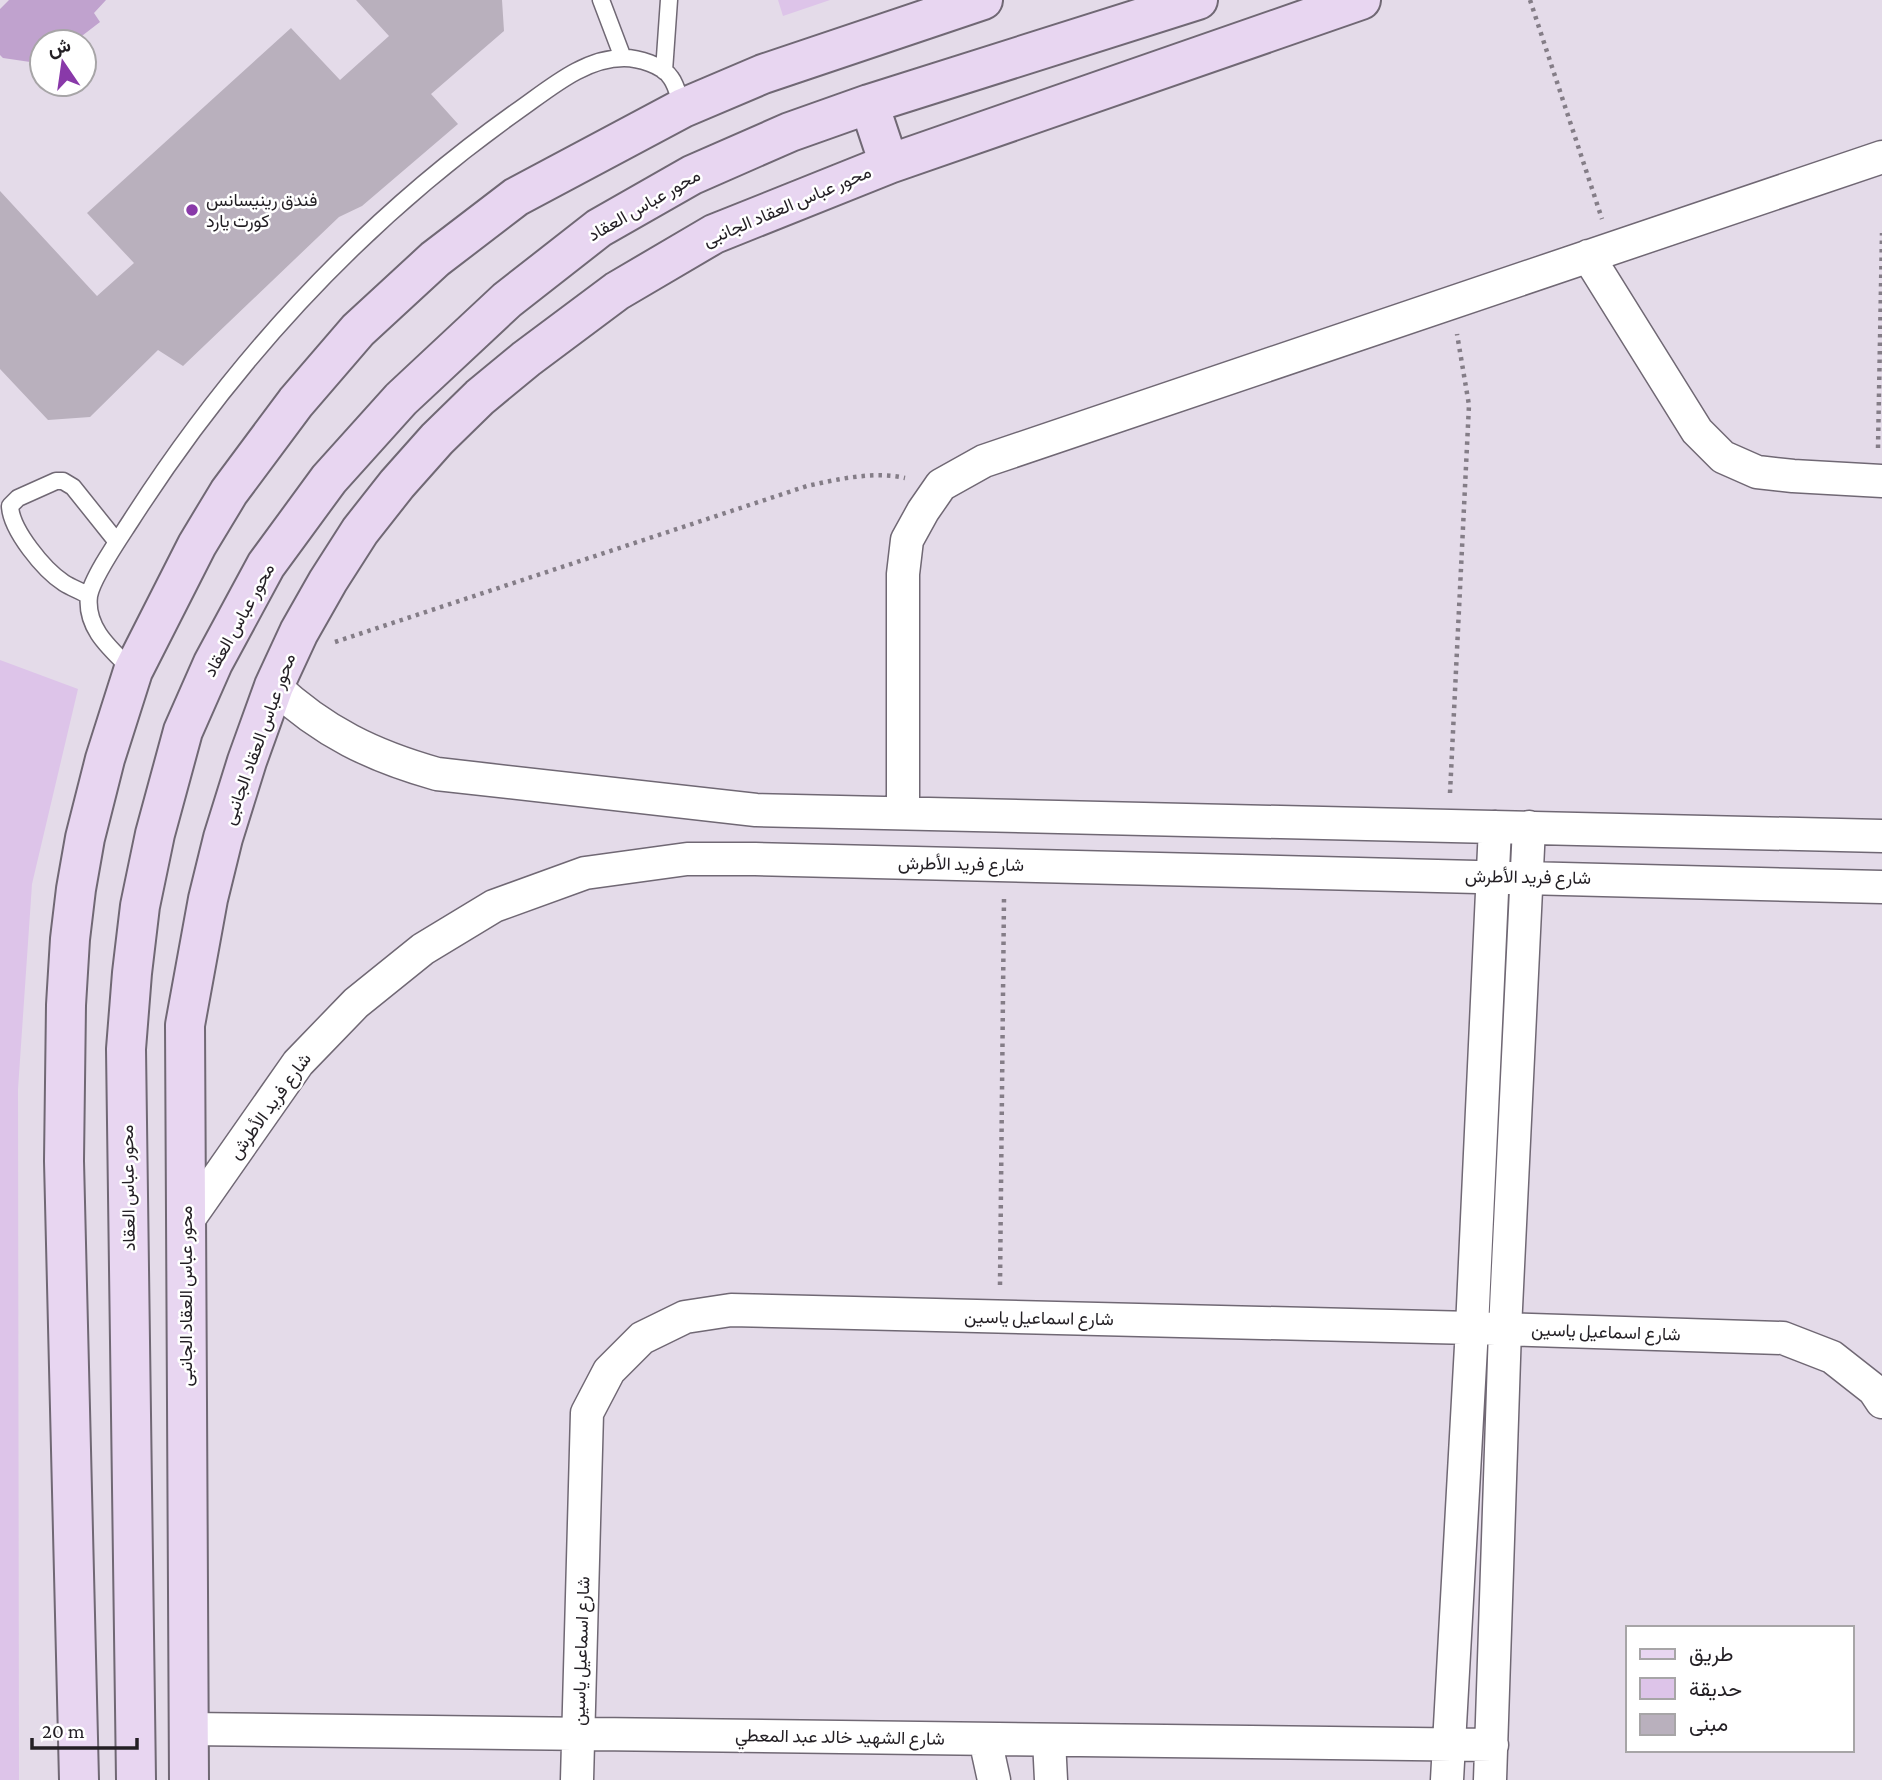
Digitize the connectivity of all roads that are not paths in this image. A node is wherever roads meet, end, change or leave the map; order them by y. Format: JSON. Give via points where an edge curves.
{"nodes":[{"id":1,"x":601,"y":0,"type":"edge"},
{"id":2,"x":669,"y":0,"type":"edge"},
{"id":3,"x":984,"y":0,"type":"edge"},
{"id":4,"x":1198,"y":0,"type":"edge"},
{"id":5,"x":1361,"y":0,"type":"edge"},
{"id":6,"x":622,"y":58,"type":"junction"},
{"id":7,"x":664,"y":71,"type":"junction"},
{"id":8,"x":869,"y":104,"type":"junction"},
{"id":9,"x":683,"y":108,"type":"junction"},
{"id":10,"x":1882,"y":157,"type":"edge"},
{"id":11,"x":889,"y":164,"type":"junction"},
{"id":12,"x":573,"y":248,"type":"junction"},
{"id":13,"x":1600,"y":252,"type":"junction"},
{"id":14,"x":617,"y":291,"type":"junction"},
{"id":15,"x":1880,"y":480,"type":"edge"},
{"id":16,"x":117,"y":542,"type":"junction"},
{"id":17,"x":89,"y":596,"type":"junction"},
{"id":18,"x":133,"y":671,"type":"junction"},
{"id":19,"x":281,"y":672,"type":"junction"},
{"id":20,"x":756,"y":810,"type":"junction"},
{"id":21,"x":903,"y":813,"type":"junction"},
{"id":22,"x":1495,"y":827,"type":"junction"},
{"id":23,"x":1529,"y":827,"type":"junction"},
{"id":24,"x":1882,"y":836,"type":"edge"},
{"id":25,"x":755,"y":859,"type":"junction"},
{"id":26,"x":1493,"y":877,"type":"junction"},
{"id":27,"x":1527,"y":877,"type":"junction"},
{"id":28,"x":1882,"y":887,"type":"edge"},
{"id":29,"x":186,"y":1223,"type":"junction"},
{"id":30,"x":1472,"y":1328,"type":"junction"},
{"id":31,"x":1506,"y":1329,"type":"junction"},
{"id":32,"x":1882,"y":1402,"type":"edge"},
{"id":33,"x":187,"y":1505,"type":"junction"},
{"id":34,"x":132,"y":1508,"type":"junction"},
{"id":35,"x":188,"y":1729,"type":"junction"},
{"id":36,"x":578,"y":1734,"type":"junction"},
{"id":37,"x":985,"y":1739,"type":"junction"},
{"id":38,"x":1049,"y":1740,"type":"junction"},
{"id":39,"x":1449,"y":1744,"type":"junction"},
{"id":40,"x":1492,"y":1745,"type":"junction"},
{"id":41,"x":79,"y":1780,"type":"edge"},
{"id":42,"x":136,"y":1780,"type":"edge"},
{"id":43,"x":189,"y":1780,"type":"edge"},
{"id":44,"x":577,"y":1780,"type":"edge"},
{"id":45,"x":994,"y":1780,"type":"edge"},
{"id":46,"x":1051,"y":1780,"type":"edge"},
{"id":47,"x":1447,"y":1780,"type":"edge"},
{"id":48,"x":1490,"y":1780,"type":"edge"}],
"edges":[{"from":1,"to":6,"type":"lane"},
{"from":2,"to":7,"type":"lane"},
{"from":3,"to":9,"type":"main road","via":[[763,74]]},
{"from":4,"to":8,"type":"main road","name":"محور عباس العقاد"},
{"from":5,"to":11,"type":"main road","name":"محور عباس العقاد الجانبى"},
{"from":6,"to":7,"type":"lane"},
{"from":6,"to":16,"type":"lane","via":[[564,78],[472,144],[385,217],[304,296],[229,382]]},
{"from":7,"to":9,"type":"lane"},
{"from":8,"to":11,"type":"main road"},
{"from":8,"to":12,"type":"main road","name":"محور عباس العقاد","via":[[692,175],[598,228]]},
{"from":9,"to":18,"type":"main road","via":[[516,197],[435,259],[358,330],[296,402],[229,492]]},
{"from":10,"to":13,"type":"street"},
{"from":11,"to":14,"type":"main road","name":"محور عباس العقاد الجانبى","via":[[714,234]]},
{"from":12,"to":14,"type":"main road"},
{"from":12,"to":34,"type":"main road","name":"محور عباس العقاد","via":[[507,300],[401,399],[329,479],[266,565],[213,663],[183,731],[140,906],[126,1049]]},
{"from":13,"to":15,"type":"street","via":[[1697,431],[1723,457],[1756,472]]},
{"from":13,"to":21,"type":"street","via":[[984,461],[941,485],[907,540],[904,562]]},
{"from":14,"to":19,"type":"main road","name":"محور عباس العقاد الجانبى","via":[[480,397],[397,484],[328,581]]},
{"from":16,"to":17,"type":"lane"},
{"from":16,"to":17,"type":"lane","via":[[74,487],[63,481],[18,498],[10,506],[22,537],[43,566]]},
{"from":17,"to":18,"type":"lane","via":[[91,621]]},
{"from":18,"to":41,"type":"main road","via":[[85,838],[69,939],[64,1161]]},
{"from":19,"to":20,"type":"street","via":[[316,721],[374,754],[405,765],[437,774]]},
{"from":19,"to":29,"type":"main road","name":"محور عباس العقاد الجانبى","via":[[223,838],[185,1025]]},
{"from":20,"to":21,"type":"street"},
{"from":20,"to":25,"type":"street"},
{"from":21,"to":22,"type":"street"},
{"from":22,"to":23,"type":"street"},
{"from":22,"to":26,"type":"street"},
{"from":23,"to":24,"type":"street"},
{"from":23,"to":27,"type":"street"},
{"from":25,"to":26,"type":"street","name":"شارع فريد الأطرش"},
{"from":25,"to":29,"type":"street","name":"شارع فريد الأطرش","via":[[687,859],[585,873],[494,906],[423,949],[356,1003],[298,1063]]},
{"from":26,"to":27,"type":"street","name":"شارع فريد الأطرش"},
{"from":26,"to":30,"type":"street"},
{"from":27,"to":28,"type":"street","name":"شارع فريد الأطرش"},
{"from":27,"to":31,"type":"street"},
{"from":29,"to":33,"type":"main road","name":"محور عباس العقاد الجانبى"},
{"from":30,"to":31,"type":"street","name":"شارع اسماعيل ياسين"},
{"from":30,"to":36,"type":"street","name":"شارع اسماعيل ياسين","via":[[731,1310],[685,1317],[642,1338],[609,1371],[587,1413]]},
{"from":30,"to":39,"type":"street"},
{"from":31,"to":32,"type":"street","name":"شارع اسماعيل ياسين","via":[[1783,1338],[1832,1357],[1874,1390]]},
{"from":31,"to":40,"type":"street"},
{"from":33,"to":34,"type":"main road"},
{"from":33,"to":35,"type":"main road","name":"محور عباس العقاد الجانبى"},
{"from":34,"to":42,"type":"main road","name":"محور عباس العقاد"},
{"from":35,"to":36,"type":"street","name":"شارع الشهيد خالد عبد المعطي"},
{"from":35,"to":43,"type":"main road","name":"محور عباس العقاد الجانبى"},
{"from":36,"to":37,"type":"street","name":"شارع الشهيد خالد عبد المعطي"},
{"from":36,"to":44,"type":"street","name":"شارع اسماعيل ياسين"},
{"from":37,"to":38,"type":"street","name":"شارع الشهيد خالد عبد المعطي"},
{"from":37,"to":45,"type":"street"},
{"from":38,"to":39,"type":"street","name":"شارع الشهيد خالد عبد المعطي"},
{"from":38,"to":46,"type":"street"},
{"from":39,"to":40,"type":"street","name":"شارع الشهيد خالد عبد المعطي"},
{"from":39,"to":47,"type":"street"},
{"from":40,"to":48,"type":"street"}]}
